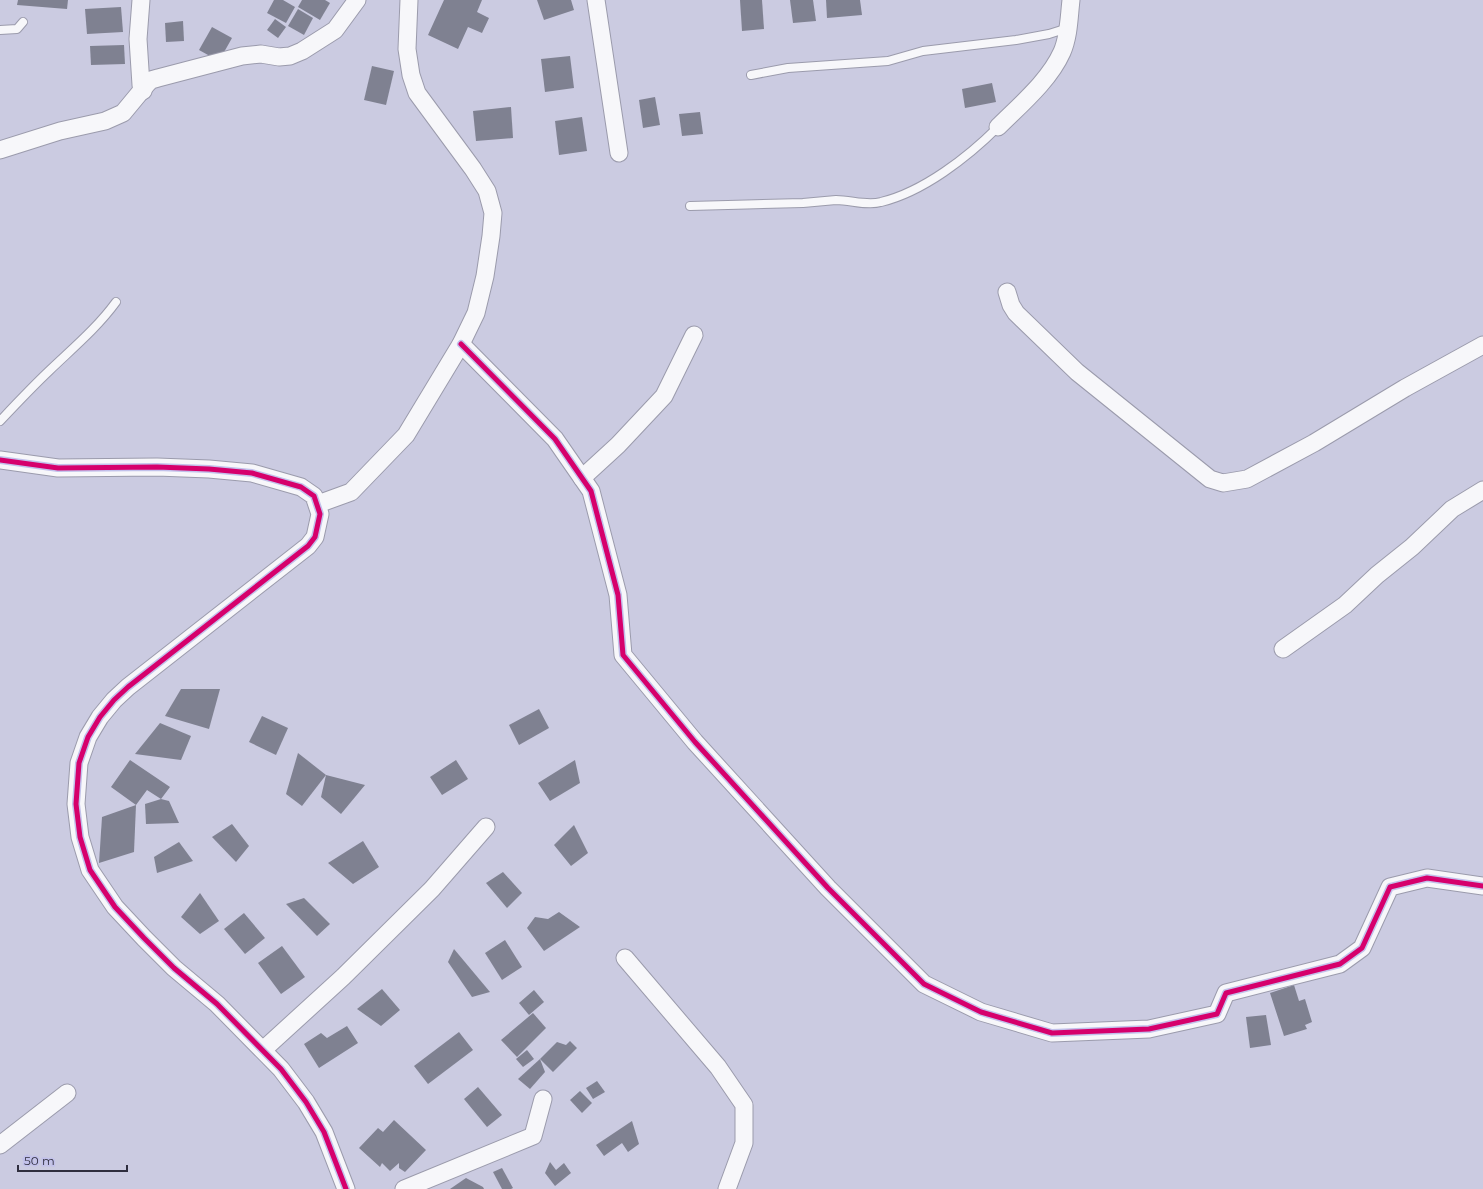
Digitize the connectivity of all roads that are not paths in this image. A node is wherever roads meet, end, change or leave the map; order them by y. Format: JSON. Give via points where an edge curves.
{"nodes":[{"id":1,"x":140,"y":0,"type":"edge"},
{"id":2,"x":357,"y":0,"type":"edge"},
{"id":3,"x":409,"y":0,"type":"edge"},
{"id":4,"x":596,"y":0,"type":"edge"},
{"id":5,"x":1071,"y":0,"type":"edge"},
{"id":6,"x":23,"y":22,"type":"dead end"},
{"id":7,"x":1068,"y":28,"type":"junction"},
{"id":8,"x":0,"y":30,"type":"edge"},
{"id":9,"x":751,"y":75,"type":"dead end"},
{"id":10,"x":143,"y":91,"type":"junction"},
{"id":11,"x":998,"y":127,"type":"joint"},
{"id":12,"x":0,"y":150,"type":"edge"},
{"id":13,"x":619,"y":153,"type":"dead end"},
{"id":14,"x":690,"y":206,"type":"dead end"},
{"id":15,"x":1007,"y":292,"type":"dead end"},
{"id":16,"x":116,"y":302,"type":"dead end"},
{"id":17,"x":694,"y":335,"type":"dead end"},
{"id":18,"x":461,"y":344,"type":"junction"},
{"id":19,"x":1483,"y":345,"type":"edge"},
{"id":20,"x":0,"y":421,"type":"edge"},
{"id":21,"x":0,"y":460,"type":"edge"},
{"id":22,"x":582,"y":478,"type":"junction"},
{"id":23,"x":1483,"y":490,"type":"edge"},
{"id":24,"x":318,"y":504,"type":"junction"},
{"id":25,"x":1283,"y":649,"type":"dead end"},
{"id":26,"x":486,"y":827,"type":"dead end"},
{"id":27,"x":1483,"y":886,"type":"edge"},
{"id":28,"x":626,"y":958,"type":"dead end"},
{"id":29,"x":263,"y":1050,"type":"junction"},
{"id":30,"x":67,"y":1093,"type":"dead end"},
{"id":31,"x":542,"y":1099,"type":"dead end"},
{"id":32,"x":0,"y":1145,"type":"edge"},
{"id":33,"x":346,"y":1189,"type":"edge"},
{"id":34,"x":404,"y":1189,"type":"edge"},
{"id":35,"x":727,"y":1189,"type":"edge"}],
"edges":[{"from":1,"to":10,"type":"street","via":[[138,39]]},
{"from":2,"to":10,"type":"street","via":[[335,30],[302,51],[279,57],[261,54],[242,56],[151,80]]},
{"from":3,"to":18,"type":"street","via":[[407,49],[410,75],[417,93],[487,191],[493,213],[492,236],[476,313]]},
{"from":4,"to":13,"type":"street"},
{"from":5,"to":7,"type":"street"},
{"from":6,"to":8,"type":"lane","via":[[17,29]]},
{"from":7,"to":9,"type":"lane","via":[[1016,40],[923,51],[888,61],[788,68]]},
{"from":7,"to":11,"type":"street","via":[[1062,52],[1041,83]]},
{"from":10,"to":12,"type":"street","via":[[123,113],[105,121],[60,131]]},
{"from":11,"to":14,"type":"lane","via":[[950,169],[921,186],[881,202],[870,204],[837,200]]},
{"from":15,"to":19,"type":"street","via":[[1016,313],[1077,372],[1210,479],[1223,483],[1247,479]]},
{"from":16,"to":20,"type":"lane","via":[[88,336]]},
{"from":17,"to":22,"type":"street","via":[[664,396],[618,445]]},
{"from":18,"to":22,"type":"street","via":[[555,439]]},
{"from":18,"to":24,"type":"street","via":[[406,435],[352,492]]},
{"from":21,"to":24,"type":"street","via":[[58,468],[157,467],[252,473],[301,487],[314,496]]},
{"from":22,"to":27,"type":"street","via":[[591,491],[618,596],[623,655],[695,742],[828,888],[924,984],[981,1012],[1052,1033],[1149,1029],[1217,1014],[1226,993],[1340,964],[1362,948],[1390,887],[1427,878]]},
{"from":23,"to":25,"type":"street","via":[[1452,509],[1345,605]]},
{"from":24,"to":29,"type":"street","via":[[318,526],[315,537],[308,546],[114,700],[88,738],[78,763],[76,804],[80,837],[90,870],[115,907],[174,968],[217,1004]]},
{"from":26,"to":29,"type":"street","via":[[432,889],[343,977]]},
{"from":28,"to":35,"type":"street","via":[[718,1067],[744,1105],[744,1143]]},
{"from":29,"to":33,"type":"street","via":[[306,1102],[324,1132]]},
{"from":30,"to":32,"type":"street"},
{"from":31,"to":34,"type":"street","via":[[533,1136]]}]}
